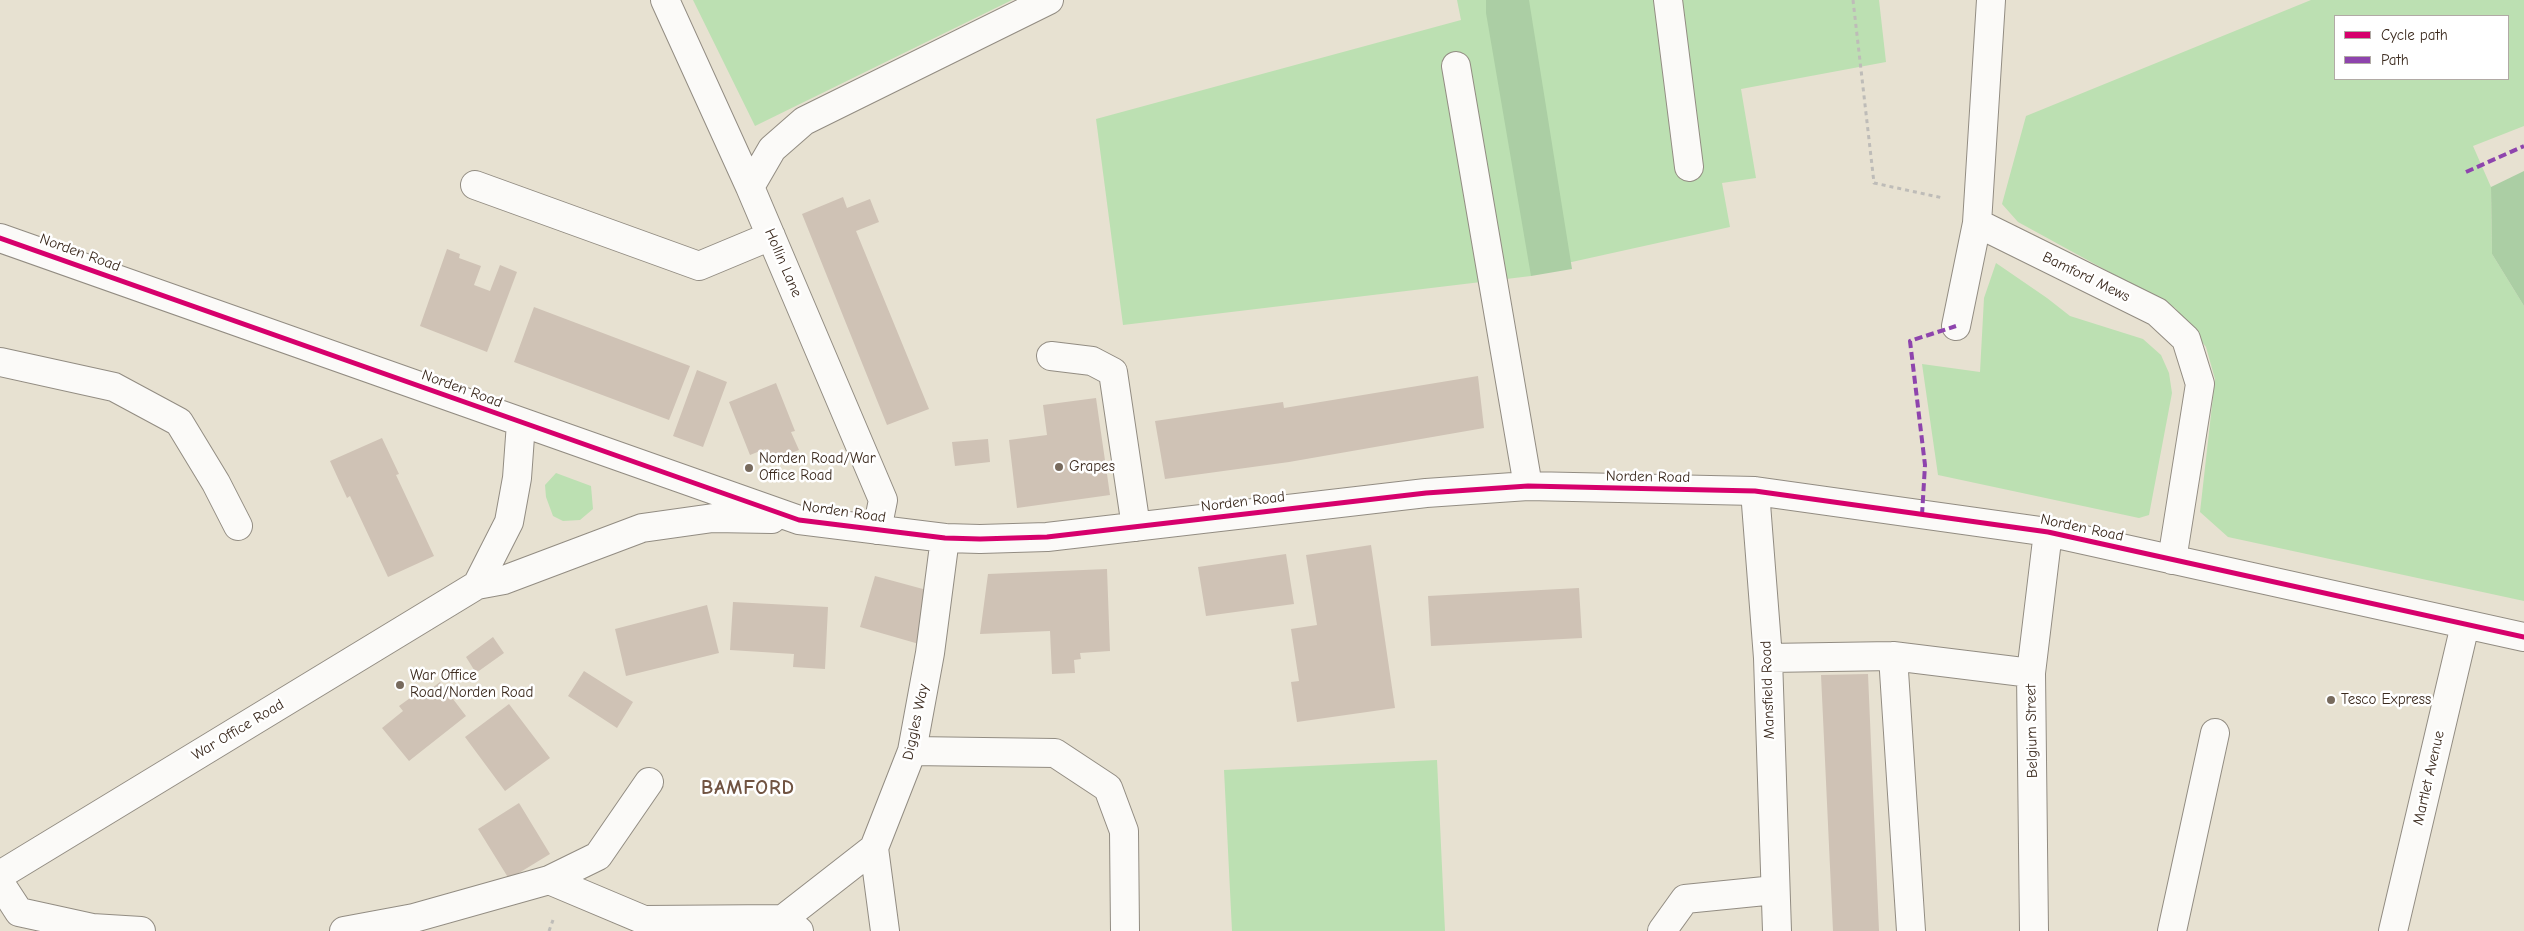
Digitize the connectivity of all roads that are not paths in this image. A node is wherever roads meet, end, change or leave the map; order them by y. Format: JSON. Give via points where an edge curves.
{"nodes":[{"id":1,"x":1049,"y":0,"type":"edge"},
{"id":2,"x":1668,"y":0,"type":"edge"},
{"id":3,"x":1991,"y":0,"type":"edge"},
{"id":4,"x":666,"y":2,"type":"edge"},
{"id":5,"x":1456,"y":66,"type":"dead end"},
{"id":6,"x":1689,"y":168,"type":"dead end"},
{"id":7,"x":475,"y":185,"type":"dead end"},
{"id":8,"x":750,"y":186,"type":"junction"},
{"id":9,"x":1978,"y":215,"type":"junction"},
{"id":10,"x":771,"y":236,"type":"junction"},
{"id":11,"x":0,"y":238,"type":"edge"},
{"id":12,"x":1956,"y":326,"type":"dead end"},
{"id":13,"x":1051,"y":356,"type":"dead end"},
{"id":14,"x":0,"y":362,"type":"edge"},
{"id":15,"x":521,"y":423,"type":"junction"},
{"id":16,"x":1528,"y":486,"type":"junction"},
{"id":17,"x":1755,"y":491,"type":"junction"},
{"id":18,"x":799,"y":520,"type":"junction"},
{"id":19,"x":238,"y":526,"type":"dead end"},
{"id":20,"x":1136,"y":527,"type":"junction"},
{"id":21,"x":877,"y":530,"type":"junction"},
{"id":22,"x":2048,"y":532,"type":"junction"},
{"id":23,"x":946,"y":538,"type":"junction"},
{"id":24,"x":2172,"y":560,"type":"junction"},
{"id":25,"x":477,"y":585,"type":"junction"},
{"id":26,"x":2465,"y":625,"type":"junction"},
{"id":27,"x":2524,"y":637,"type":"edge"},
{"id":28,"x":1893,"y":656,"type":"junction"},
{"id":29,"x":1768,"y":658,"type":"junction"},
{"id":30,"x":2031,"y":673,"type":"junction"},
{"id":31,"x":2215,"y":733,"type":"dead end"},
{"id":32,"x":912,"y":751,"type":"junction"},
{"id":33,"x":649,"y":782,"type":"dead end"},
{"id":34,"x":874,"y":848,"type":"junction"},
{"id":35,"x":0,"y":874,"type":"edge"},
{"id":36,"x":549,"y":880,"type":"junction"},
{"id":37,"x":0,"y":883,"type":"edge"},
{"id":38,"x":1775,"y":890,"type":"junction"},
{"id":39,"x":791,"y":925,"type":"edge"},
{"id":40,"x":141,"y":931,"type":"edge"},
{"id":41,"x":344,"y":931,"type":"edge"},
{"id":42,"x":885,"y":931,"type":"edge"},
{"id":43,"x":1125,"y":931,"type":"edge"},
{"id":44,"x":1662,"y":931,"type":"edge"},
{"id":45,"x":1777,"y":931,"type":"edge"},
{"id":46,"x":1911,"y":931,"type":"edge"},
{"id":47,"x":2034,"y":931,"type":"edge"},
{"id":48,"x":2172,"y":931,"type":"edge"},
{"id":49,"x":2394,"y":931,"type":"edge"}],
"edges":[{"from":1,"to":8,"type":"street","via":[[804,120],[772,149]]},
{"from":2,"to":6,"type":"street"},
{"from":3,"to":9,"type":"street"},
{"from":4,"to":8,"type":"street","name":"Hollin Lane"},
{"from":5,"to":16,"type":"street"},
{"from":7,"to":10,"type":"street","via":[[699,266]]},
{"from":8,"to":10,"type":"street","name":"Hollin Lane"},
{"from":9,"to":12,"type":"street"},
{"from":9,"to":24,"type":"street","name":"Bamford Mews","via":[[2157,312],[2186,339],[2200,384]]},
{"from":10,"to":21,"type":"street","name":"Hollin Lane","via":[[883,500]]},
{"from":11,"to":15,"type":"street","name":"Norden Road"},
{"from":13,"to":20,"type":"street","via":[[1092,362],[1113,372]]},
{"from":14,"to":19,"type":"street","via":[[114,387],[179,422]]},
{"from":15,"to":18,"type":"street","name":"Norden Road"},
{"from":15,"to":25,"type":"street","via":[[517,478],[509,522]]},
{"from":16,"to":17,"type":"street","name":"Norden Road"},
{"from":16,"to":20,"type":"street","name":"Norden Road","via":[[1426,493]]},
{"from":17,"to":22,"type":"street","name":"Norden Road"},
{"from":17,"to":29,"type":"street","name":"Mansfield Road"},
{"from":18,"to":21,"type":"street","name":"Norden Road"},
{"from":18,"to":25,"type":"street","name":"War Office Road","via":[[714,518],[642,528],[504,580]]},
{"from":20,"to":23,"type":"street","name":"Norden Road","via":[[1047,537]]},
{"from":21,"to":23,"type":"street","name":"Norden Road"},
{"from":22,"to":24,"type":"street","name":"Norden Road"},
{"from":22,"to":30,"type":"street","name":"Belgium Street"},
{"from":23,"to":32,"type":"street","name":"Diggles Way"},
{"from":24,"to":26,"type":"street","name":"Norden Road"},
{"from":25,"to":35,"type":"street","name":"War Office Road"},
{"from":26,"to":27,"type":"street","name":"Norden Road"},
{"from":26,"to":49,"type":"street","name":"Martlet Avenue"},
{"from":28,"to":29,"type":"street"},
{"from":28,"to":30,"type":"street"},
{"from":28,"to":46,"type":"street"},
{"from":29,"to":38,"type":"street","name":"Mansfield Road"},
{"from":30,"to":47,"type":"street","name":"Belgium Street"},
{"from":31,"to":48,"type":"street"},
{"from":32,"to":34,"type":"street","name":"Diggles Way"},
{"from":32,"to":43,"type":"street","via":[[1055,753],[1108,788],[1124,831]]},
{"from":33,"to":36,"type":"street","via":[[598,856]]},
{"from":34,"to":39,"type":"street"},
{"from":34,"to":42,"type":"street","name":"Diggles Way"},
{"from":36,"to":39,"type":"street","via":[[644,920]]},
{"from":36,"to":41,"type":"street","via":[[414,918]]},
{"from":37,"to":40,"type":"street","via":[[19,912],[92,928]]},
{"from":38,"to":44,"type":"street","via":[[1685,899]]},
{"from":38,"to":45,"type":"street","name":"Mansfield Road"}]}
